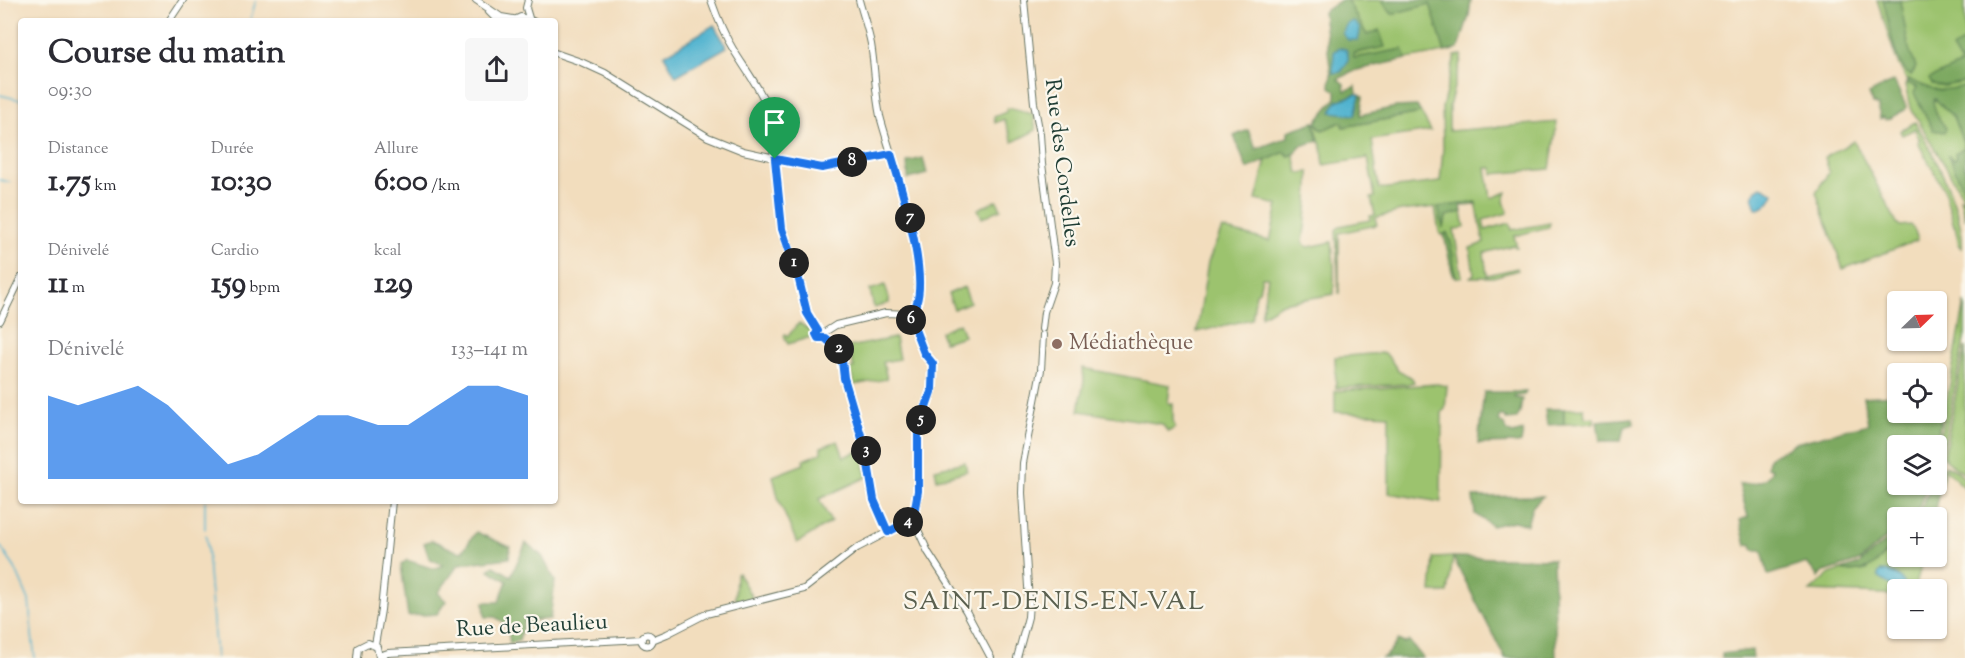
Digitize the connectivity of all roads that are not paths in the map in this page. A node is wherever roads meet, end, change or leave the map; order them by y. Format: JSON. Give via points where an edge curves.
{"nodes":[{"id":1,"x":183,"y":0,"type":"edge"},
{"id":2,"x":527,"y":0,"type":"edge"},
{"id":3,"x":711,"y":0,"type":"edge"},
{"id":4,"x":859,"y":0,"type":"edge"},
{"id":5,"x":1024,"y":0,"type":"edge"},
{"id":6,"x":478,"y":2,"type":"edge"},
{"id":7,"x":522,"y":17,"type":"edge"},
{"id":8,"x":172,"y":18,"type":"edge"},
{"id":9,"x":495,"y":18,"type":"edge"},
{"id":10,"x":558,"y":53,"type":"edge"},
{"id":11,"x":891,"y":154,"type":"junction"},
{"id":12,"x":775,"y":159,"type":"junction"},
{"id":13,"x":18,"y":284,"type":"edge"},
{"id":14,"x":909,"y":314,"type":"junction"},
{"id":15,"x":0,"y":321,"type":"edge"},
{"id":16,"x":823,"y":333,"type":"junction"},
{"id":17,"x":392,"y":504,"type":"edge"},
{"id":18,"x":913,"y":519,"type":"junction"},
{"id":19,"x":888,"y":532,"type":"junction"},
{"id":20,"x":376,"y":650,"type":"edge"},
{"id":21,"x":356,"y":656,"type":"edge"},
{"id":22,"x":348,"y":658,"type":"edge"},
{"id":23,"x":991,"y":658,"type":"edge"},
{"id":24,"x":1017,"y":658,"type":"edge"}],
"edges":[{"from":1,"to":8,"type":"street"},
{"from":2,"to":7,"type":"street"},
{"from":3,"to":12,"type":"street","via":[[731,46],[765,101]]},
{"from":4,"to":11,"type":"street"},
{"from":5,"to":24,"type":"street","name":"Rue des Cordelles","via":[[1055,263],[1054,283],[1044,312],[1041,369],[1023,463],[1029,602]]},
{"from":6,"to":7,"type":"street","via":[[501,17]]},
{"from":6,"to":9,"type":"street"},
{"from":10,"to":12,"type":"street","via":[[621,82],[714,140]]},
{"from":11,"to":12,"type":"street","via":[[822,168]]},
{"from":11,"to":14,"type":"street","via":[[915,243],[919,295],[915,310]]},
{"from":12,"to":16,"type":"street","via":[[782,229],[807,313]]},
{"from":13,"to":15,"type":"street"},
{"from":14,"to":16,"type":"street","via":[[886,313],[841,323]]},
{"from":14,"to":18,"type":"street","via":[[924,353],[933,364],[932,389],[918,430],[918,491]]},
{"from":16,"to":19,"type":"street","via":[[841,352],[874,500]]},
{"from":17,"to":20,"type":"street"},
{"from":18,"to":19,"type":"street"},
{"from":18,"to":23,"type":"street","via":[[928,552]]},
{"from":19,"to":20,"type":"street","name":"Rue de Beaulieu","via":[[857,548],[804,589],[702,615],[652,639],[647,646],[642,639],[388,653]]},
{"from":20,"to":21,"type":"street","via":[[361,645]]},
{"from":21,"to":22,"type":"street"}]}
